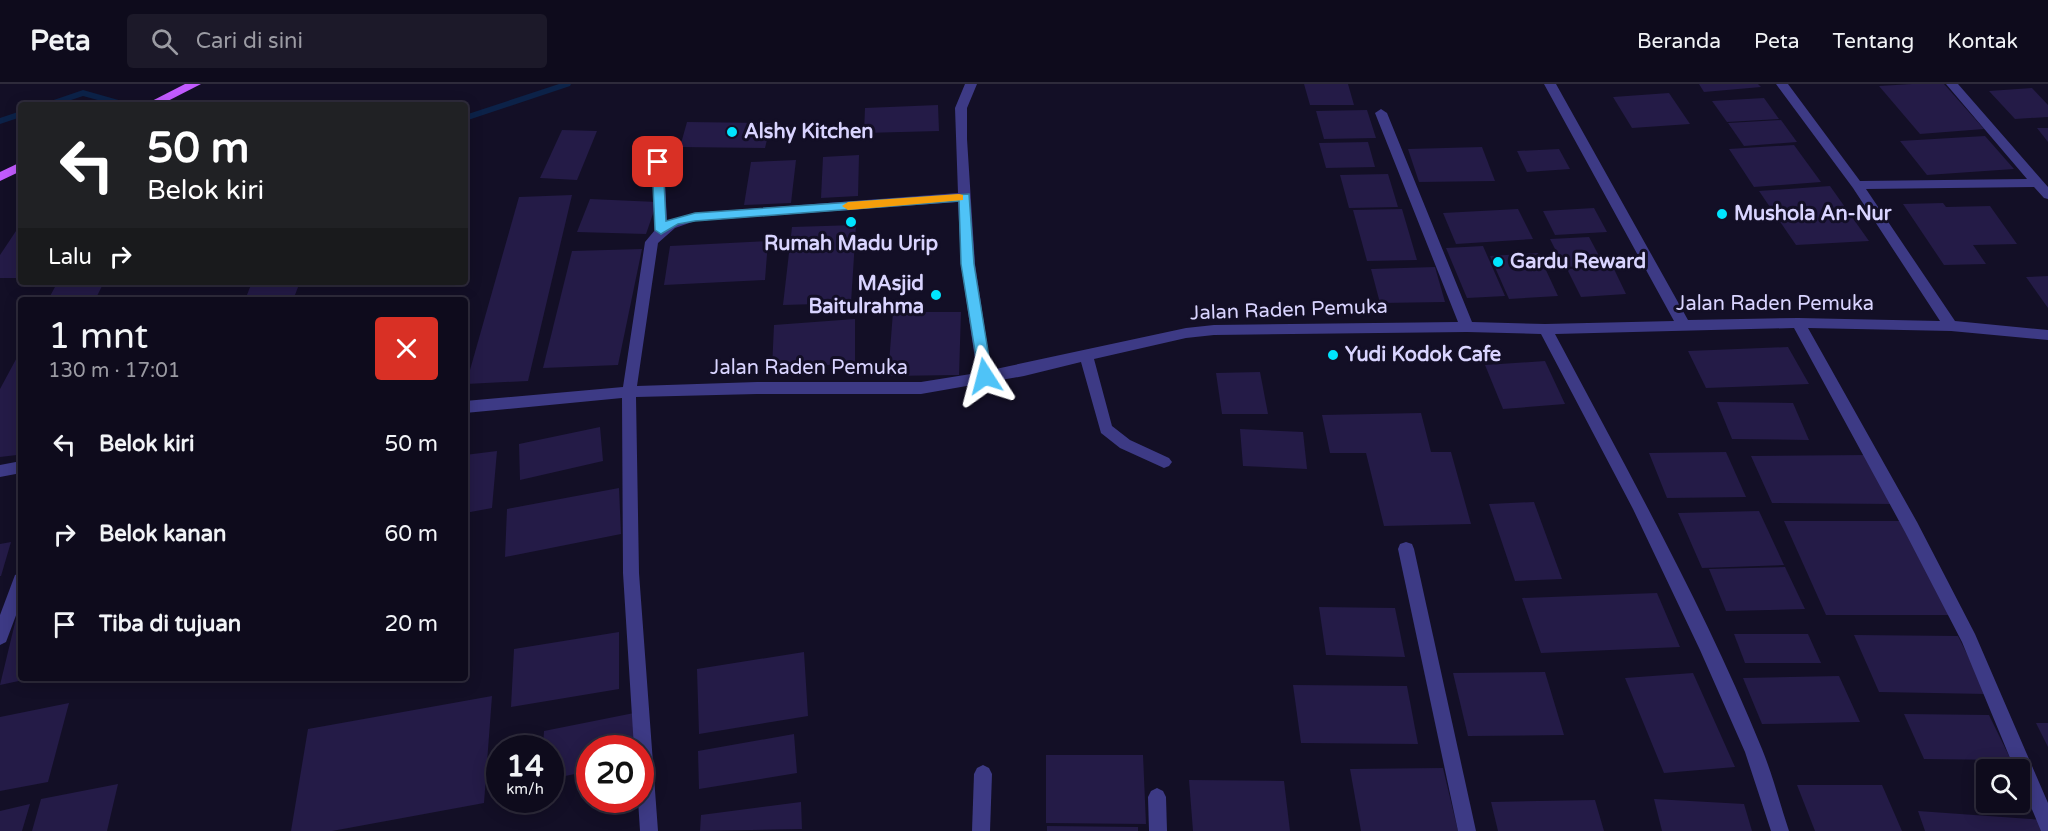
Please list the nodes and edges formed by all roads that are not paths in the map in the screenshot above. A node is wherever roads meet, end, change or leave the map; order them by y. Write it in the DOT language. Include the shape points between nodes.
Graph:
graph roads {
  1 [pos="195,84"];
  2 [pos="970,84"];
  3 [pos="1550,84"];
  4 [pos="1782,84"];
  5 [pos="1952,84"];
  6 [pos="156,102"];
  7 [pos="1381,113"];
  8 [pos="658,162"];
  9 [pos="18,168"];
  10 [pos="0,177"];
  11 [pos="2038,183"];
  12 [pos="1857,185"];
  13 [pos="2048,195"];
  14 [pos="964,197"];
  15 [pos="661,230"];
  16 [pos="1798,323"];
  17 [pos="1683,324"];
  18 [pos="1951,326"];
  19 [pos="1467,327"];
  20 [pos="1545,329"];
  21 [pos="2048,335"];
  22 [pos="1086,356"];
  23 [pos="985,376"];
  24 [pos="629,392"];
  25 [pos="468,407"];
  26 [pos="1164,462"];
  27 [pos="18,468"];
  28 [pos="0,471"];
  29 [pos="1406,549"];
  30 [pos="18,588"];
  31 [pos="0,637"];
  32 [pos="983,774"];
  33 [pos="1157,797"];
  34 [pos="2048,825"];
  35 [pos="649,831"];
  36 [pos="981,831"];
  37 [pos="1158,831"];
  38 [pos="1467,831"];
  39 [pos="1780,831"];
  1 -- 6 [label="main road"];
  2 -- 14 [label="street" via="961,108"];
  3 -- 17 [label="street"];
  4 -- 12 [label="street"];
  5 -- 11 [label="street"];
  7 -- 19 [label="street"];
  8 -- 15 [label="street"];
  9 -- 10 [label="main road"];
  11 -- 12 [label="street"];
  11 -- 13 [label="street"];
  12 -- 18 [label="street"];
  14 -- 15 [label="street" via="695,217 674,221"];
  14 -- 23 [label="street" via="968,264"];
  15 -- 24 [label="street" via="652,242"];
  16 -- 17 [label="street, Jalan Raden Pemuka"];
  16 -- 18 [label="street, Jalan Raden Pemuka"];
  16 -- 34 [label="street" via="1969,639"];
  17 -- 20 [label="street, Jalan Raden Pemuka"];
  18 -- 21 [label="street, Jalan Raden Pemuka"];
  19 -- 20 [label="street, Jalan Raden Pemuka"];
  19 -- 22 [label="street, Jalan Raden Pemuka" via="1214,330"];
  20 -- 39 [label="street" via="1639,506 1707,646 1754,751"];
  22 -- 23 [label="street, Jalan Raden Pemuka"];
  22 -- 26 [label="street" via="1106,429 1125,444"];
  23 -- 24 [label="street, Jalan Raden Pemuka" via="921,388"];
  24 -- 25 [label="street, Jalan Raden Pemuka"];
  24 -- 35 [label="street" via="631,573"];
  27 -- 28 [label="street"];
  29 -- 38 [label="street"];
  30 -- 31 [label="street"];
  32 -- 36 [label="street"];
  33 -- 37 [label="street"];
}
